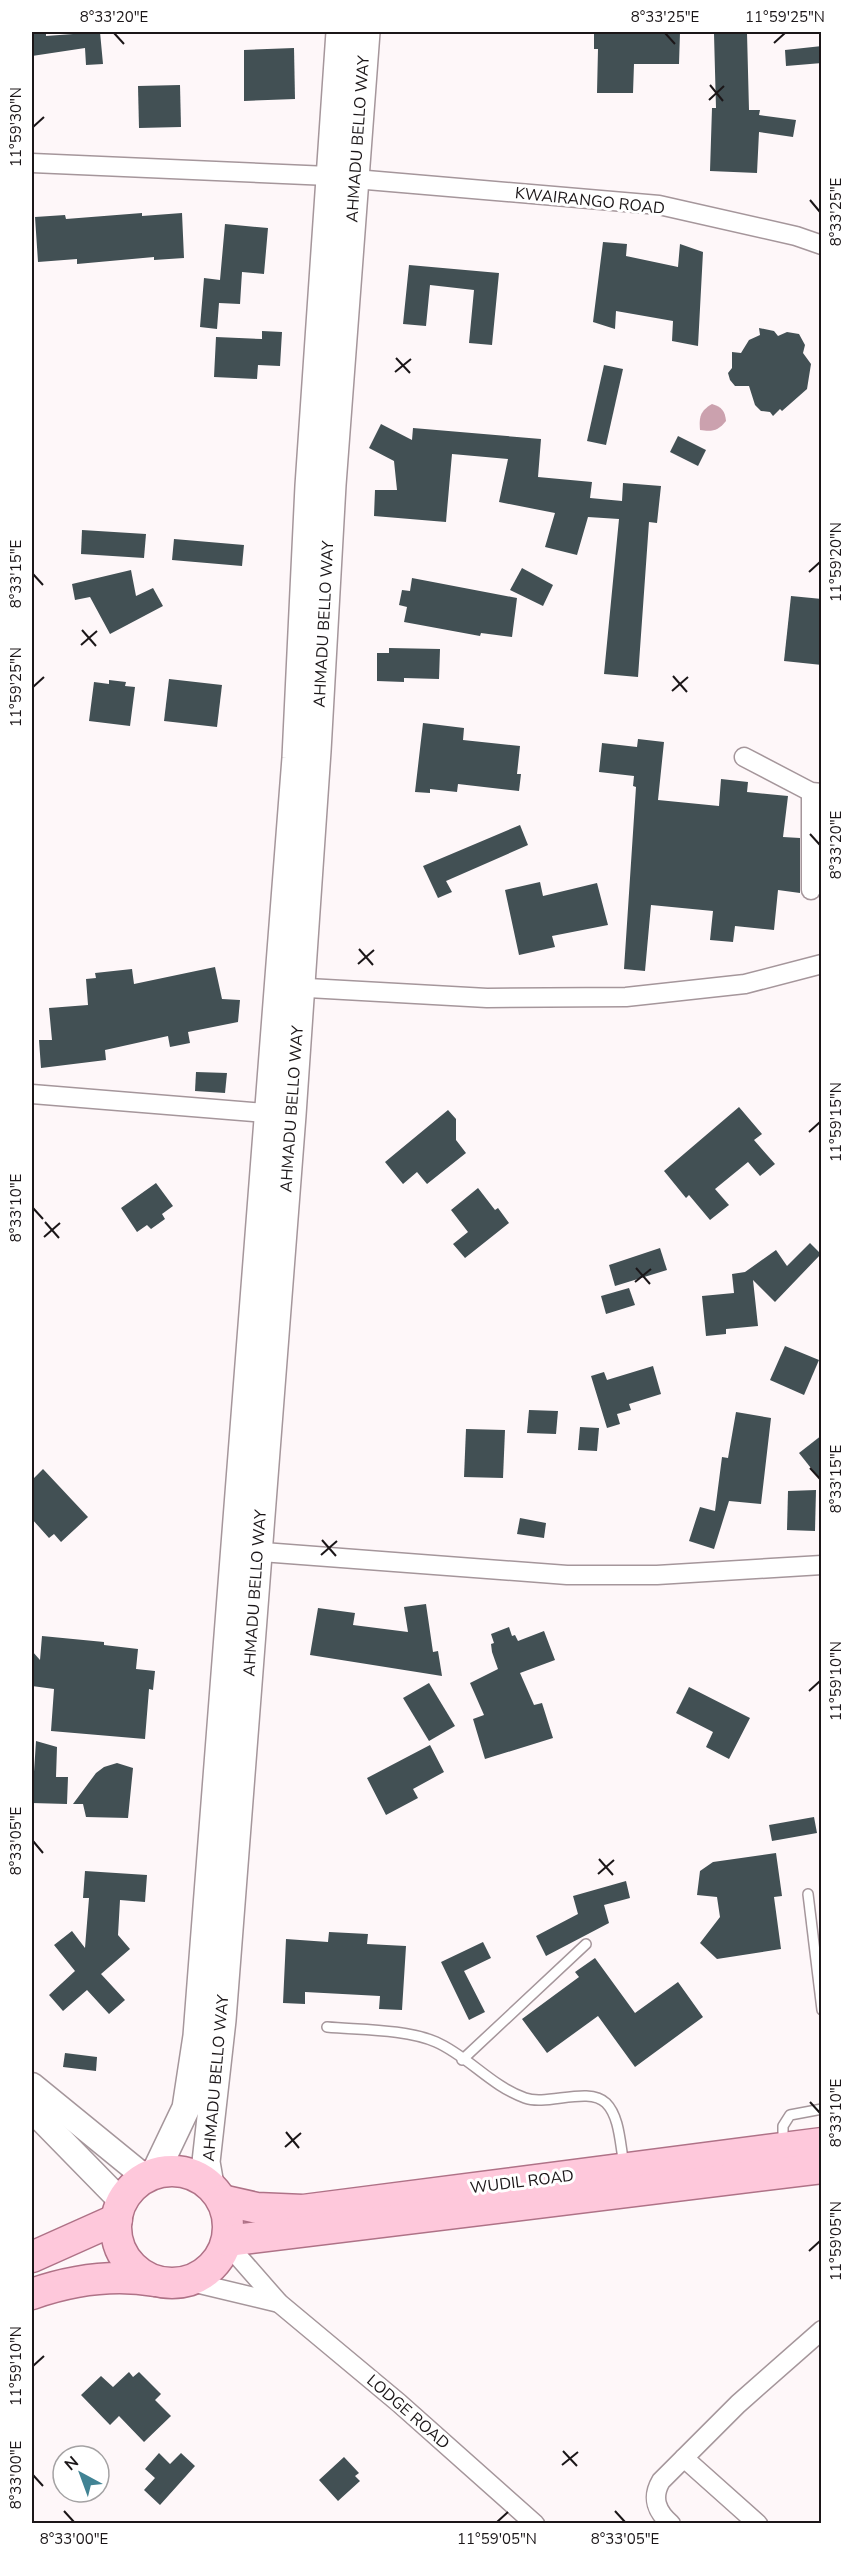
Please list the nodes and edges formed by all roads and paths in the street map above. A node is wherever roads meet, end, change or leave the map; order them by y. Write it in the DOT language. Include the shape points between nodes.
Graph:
graph roads {
  1 [pos="340,32"];
  2 [pos="366,32"];
  3 [pos="32,163"];
  4 [pos="342,178"];
  5 [pos="822,244"];
  6 [pos="744,757"];
  7 [pos="816,792"];
  8 [pos="811,890"];
  9 [pos="822,963"];
  10 [pos="290,987"];
  11 [pos="32,1094"];
  12 [pos="280,1114"];
  13 [pos="247,1551"];
  14 [pos="822,1565"];
  15 [pos="235,1703"];
  16 [pos="808,1894"];
  17 [pos="586,1944"];
  18 [pos="822,2010"];
  19 [pos="327,2026"];
  20 [pos="462,2060"];
  21 [pos="32,2085"];
  22 [pos="822,2109"];
  23 [pos="32,2110"];
  24 [pos="812,2159"];
  25 [pos="625,2169"];
  26 [pos="151,2176"];
  27 [pos="216,2192"];
  28 [pos="119,2211"];
  29 [pos="226,2244"];
  30 [pos="32,2257"];
  31 [pos="173,2281"];
  32 [pos="32,2294"];
  33 [pos="279,2303"];
  34 [pos="822,2330"];
  35 [pos="684,2458"];
  36 [pos="535,2523"];
  37 [pos="671,2523"];
  38 [pos="758,2523"];
  1 -- 4 [label="main road, AHMADU BELLO WAY"];
  2 -- 4 [label="main road, AHMADU BELLO WAY"];
  3 -- 4 [label="street, KWAIRANGO ROAD"];
  4 -- 5 [label="street, KWAIRANGO ROAD" via="658,206"];
  4 -- 10 [label="main road, AHMADU BELLO WAY" via="309,486"];
  6 -- 7 [label="street"];
  7 -- 8 [label="street"];
  9 -- 10 [label="street" via="746,984 626,996 487,998"];
  10 -- 12 [label="main road, AHMADU BELLO WAY"];
  11 -- 12 [label="street"];
  12 -- 13 [label="main road, AHMADU BELLO WAY"];
  13 -- 14 [label="street" via="567,1575 657,1575"];
  13 -- 15 [label="main road, AHMADU BELLO WAY"];
  15 -- 26 [label="main road, AHMADU BELLO WAY" via="192,2077 186,2108"];
  15 -- 27 [label="main road, AHMADU BELLO WAY" via="222,2020 206,2162"];
  16 -- 18 [label="lane"];
  17 -- 20 [label="lane"];
  19 -- 20 [label="lane" via="418,2036 438,2042"];
  20 -- 25 [label="lane" via="505,2090 528,2100 595,2096 605,2102 614,2115"];
  21 -- 26 [label="street"];
  22 -- 24 [label="lane" via="790,2115 785,2120"];
  23 -- 28 [label="street"];
  24 -- 25 [label="main road, WUDIL ROAD"];
  24 -- 29 [label="main road, WUDIL ROAD"];
  25 -- 27 [label="main road, WUDIL ROAD" via="303,2210 257,2208"];
  26 -- 27 [label="main road" via="174,2171 193,2174"];
  26 -- 28 [label="main road" via="132,2188"];
  27 -- 29 [label="main road" via="228,2220"];
  28 -- 30 [label="main road"];
  28 -- 31 [label="main road" via="117,2235 131,2265 143,2275"];
  29 -- 31 [label="main road" via="216,2262 203,2274"];
  29 -- 33 [label="street, LODGE ROAD"];
  31 -- 32 [label="main road" via="129,2276 93,2279"];
  31 -- 33 [label="street"];
  33 -- 36 [label="street, LODGE ROAD"];
  34 -- 35 [label="street"];
  35 -- 37 [label="street" via="656,2489 658,2510"];
  35 -- 38 [label="street"];
}
